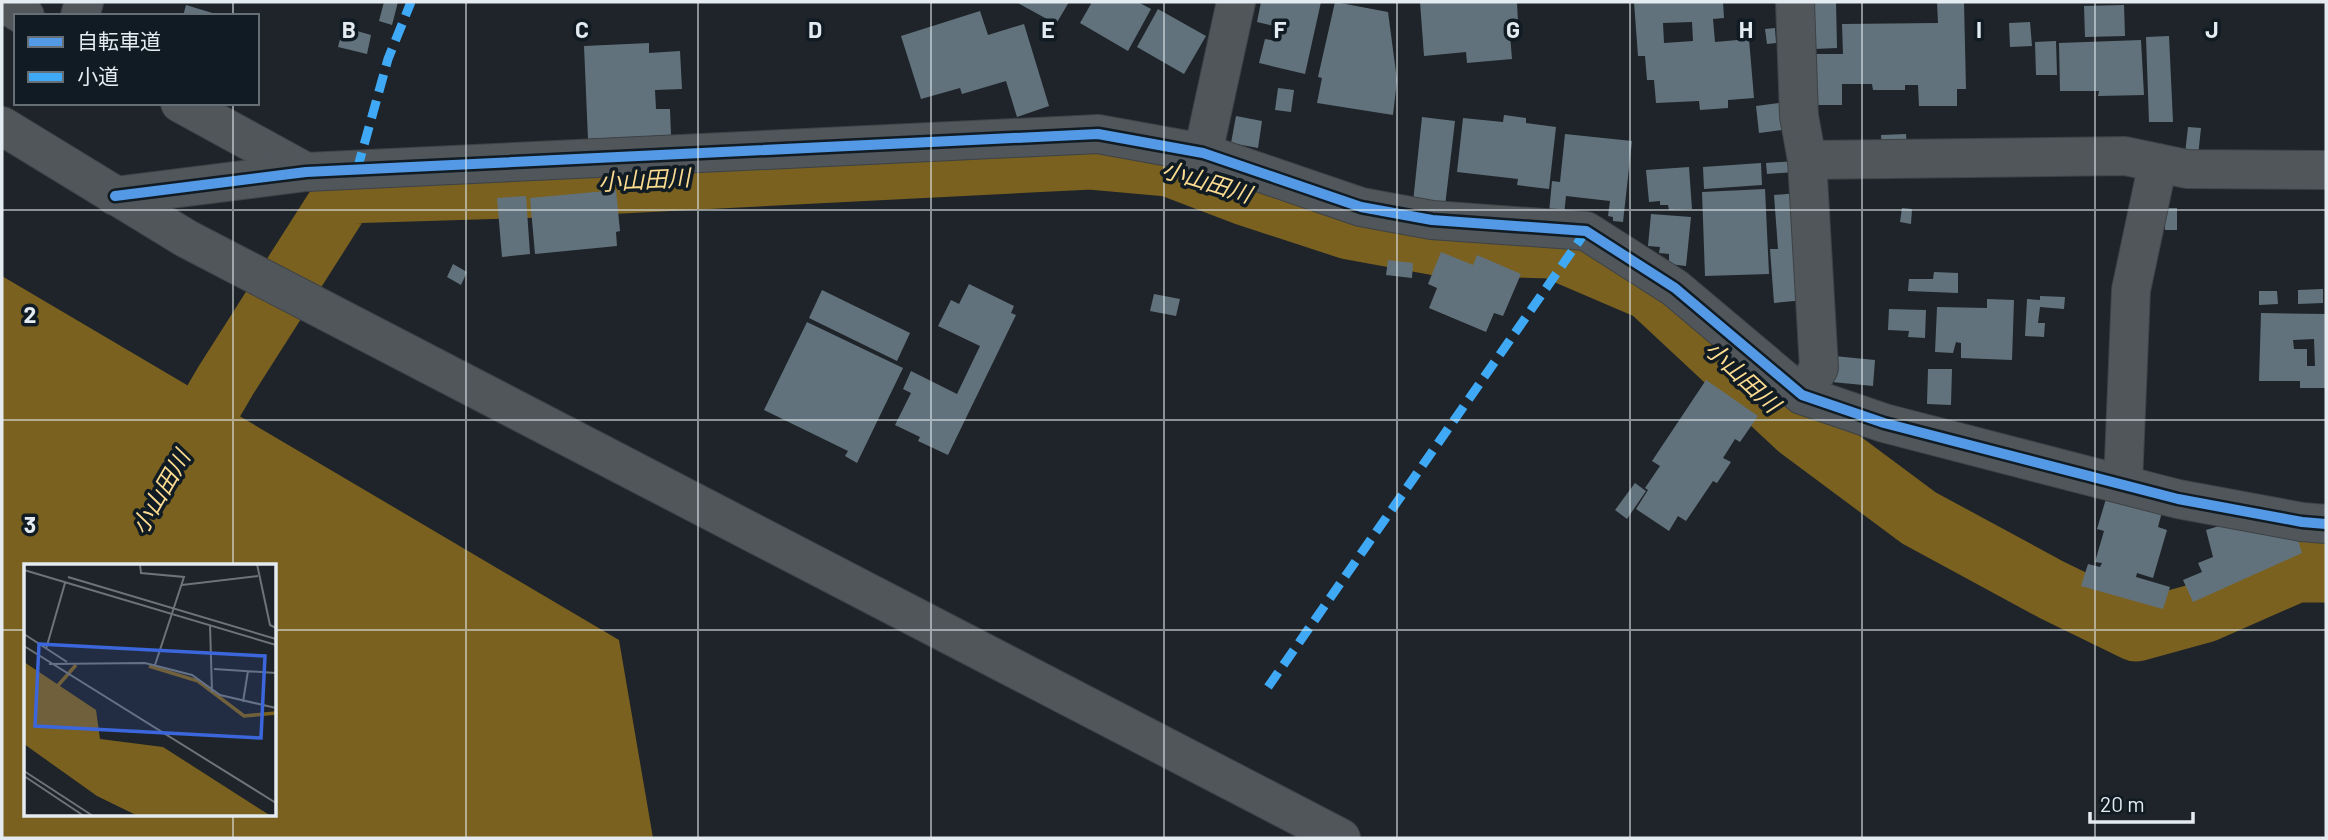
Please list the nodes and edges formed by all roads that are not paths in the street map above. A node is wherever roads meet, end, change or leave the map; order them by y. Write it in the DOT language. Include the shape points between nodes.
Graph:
graph roads {
  1 [pos="2,2"];
  2 [pos="1236,2"];
  3 [pos="1795,2"];
  4 [pos="22,14"];
  5 [pos="184,105"];
  6 [pos="2,125"];
  7 [pos="1203,153"];
  8 [pos="1807,160"];
  9 [pos="2158,163"];
  10 [pos="2326,170"];
  11 [pos="306,173"];
  12 [pos="115,196"];
  13 [pos="1801,395"];
  14 [pos="2123,484"];
  15 [pos="2326,524"];
  16 [pos="1341,838"];
  1 -- 4 [label="street"];
  2 -- 7 [label="street"];
  3 -- 8 [label="street" via="1799,116"];
  5 -- 11 [label="street"];
  6 -- 12 [label="street"];
  7 -- 11 [label="street" via="1098,134"];
  7 -- 13 [label="street" via="1361,208 1432,220 1586,231 1675,288"];
  8 -- 9 [label="street" via="2125,156"];
  8 -- 13 [label="street" via="1819,368"];
  9 -- 10 [label="street" via="2188,169"];
  9 -- 14 [label="street" via="2132,290"];
  11 -- 12 [label="street"];
  12 -- 16 [label="street" via="187,239"];
  13 -- 14 [label="street" via="1884,423"];
  14 -- 15 [label="street" via="2178,499"];
}
